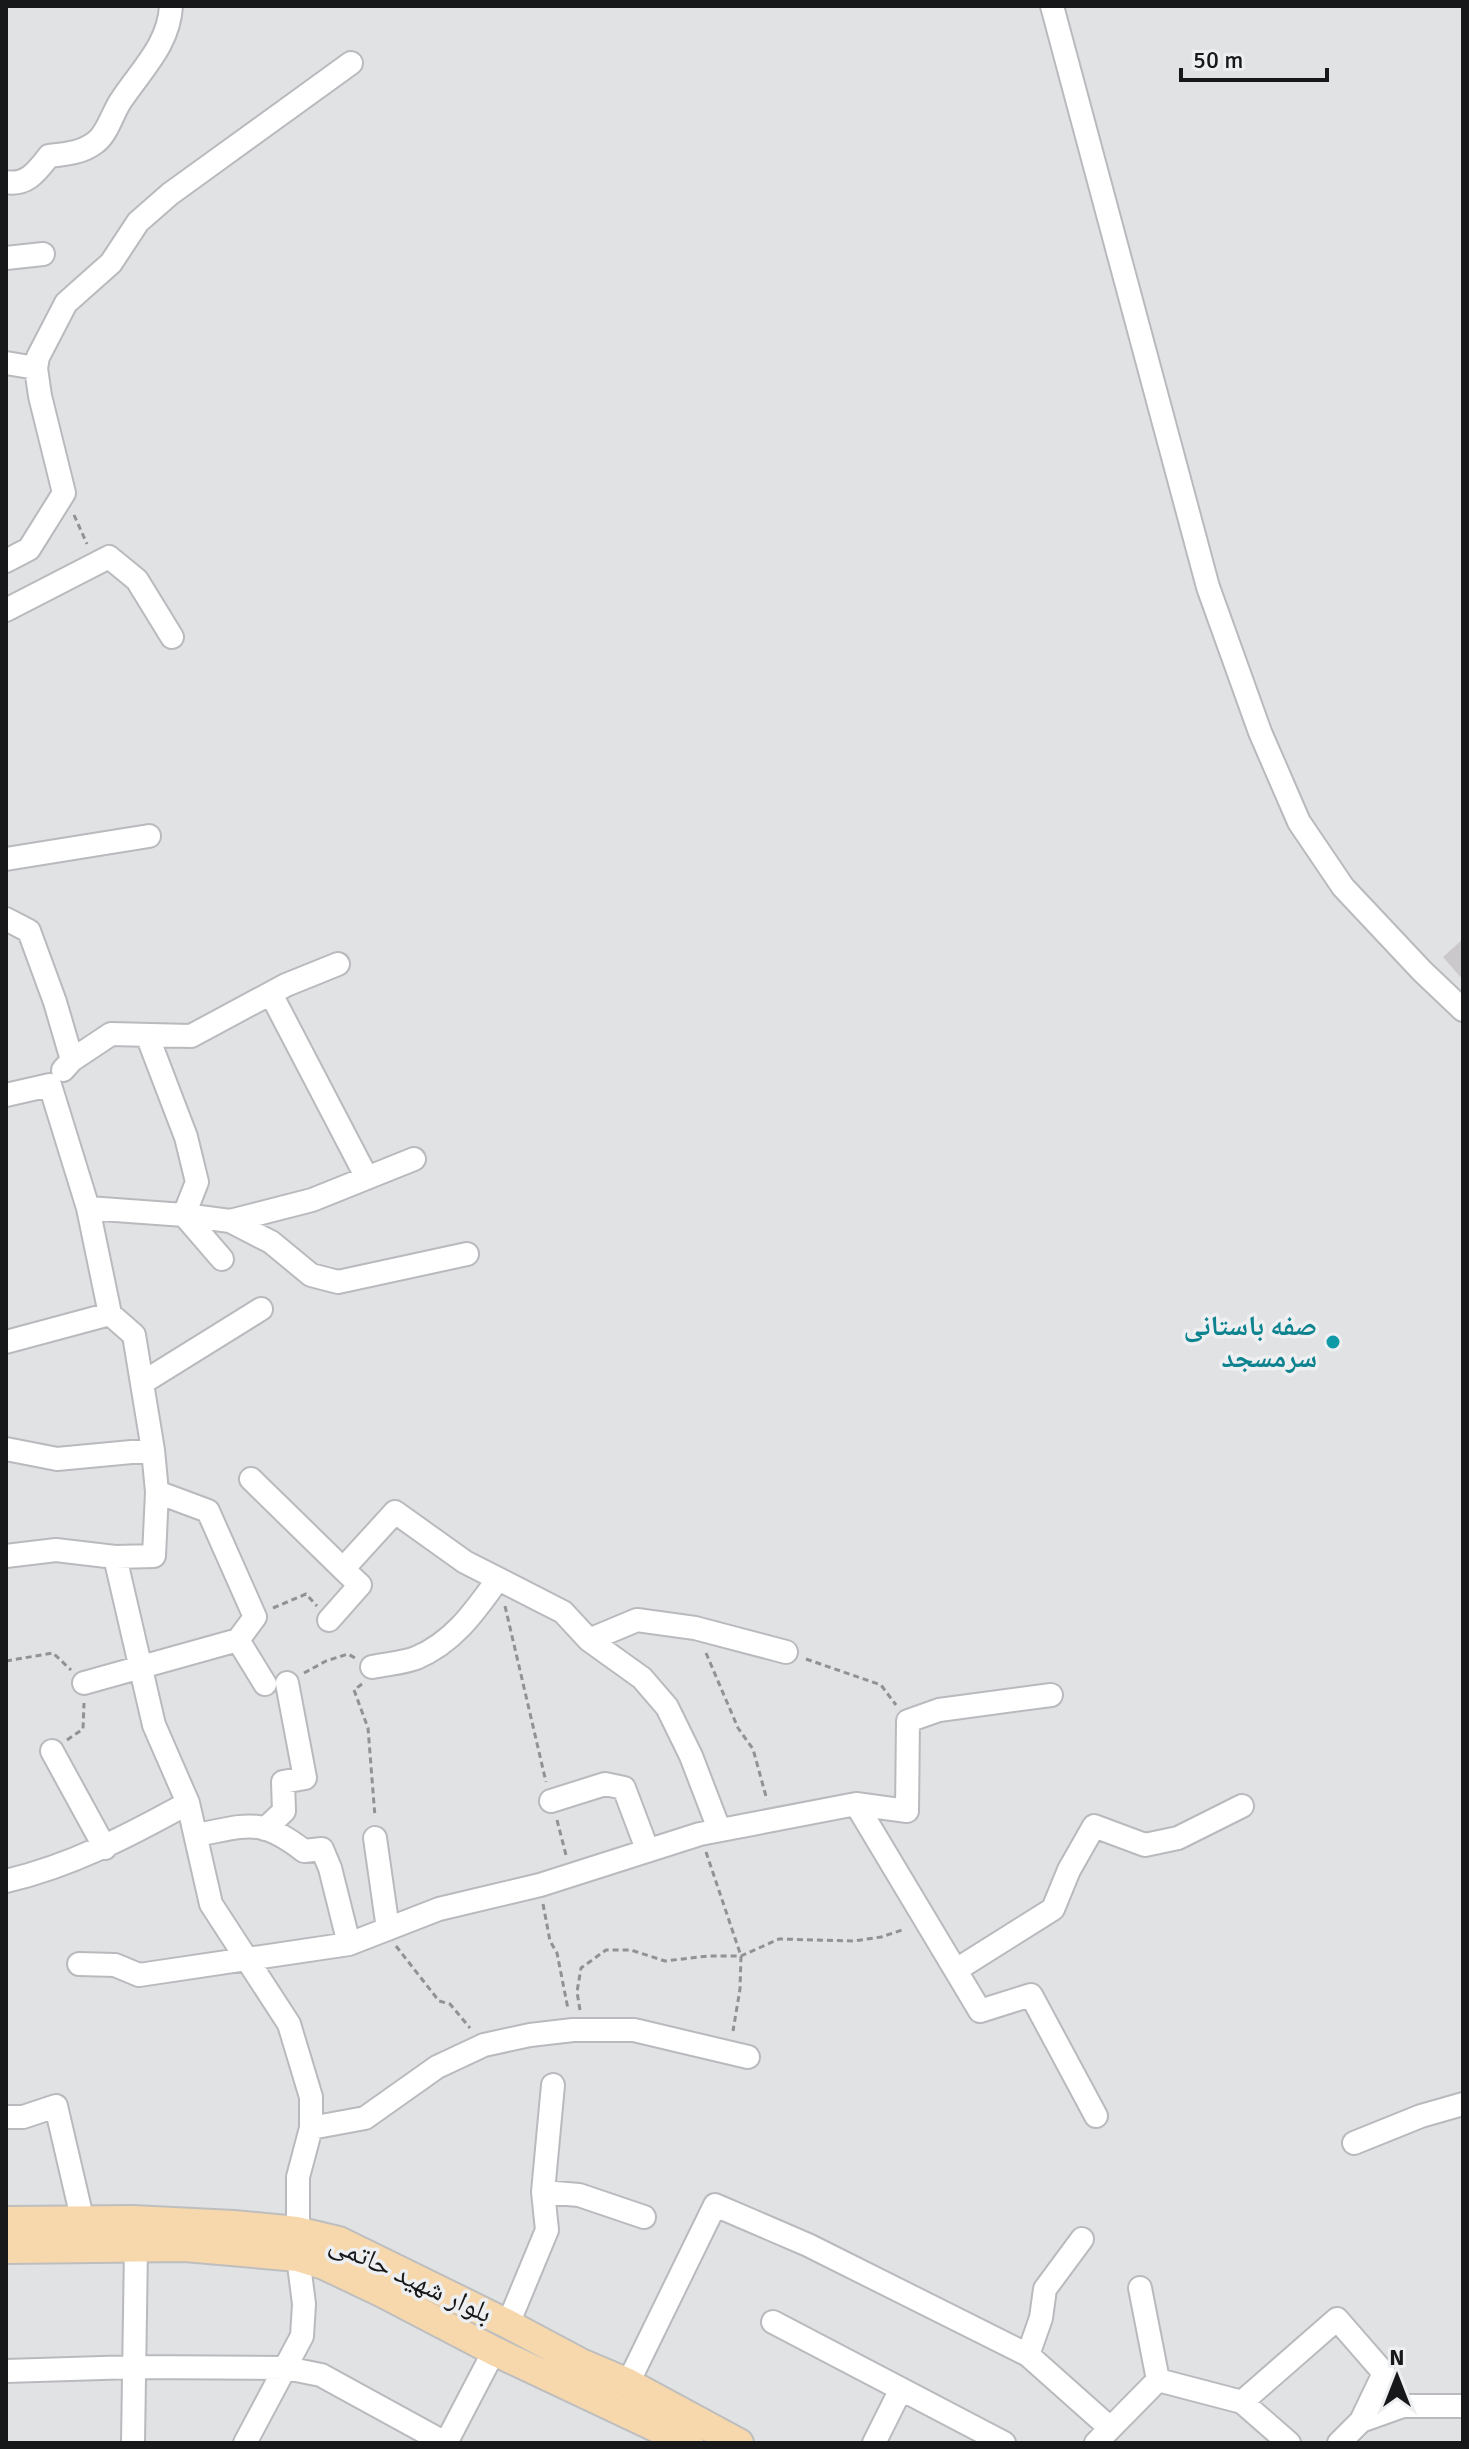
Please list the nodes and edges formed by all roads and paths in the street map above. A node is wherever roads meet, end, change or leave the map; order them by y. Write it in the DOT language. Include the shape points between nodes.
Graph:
graph roads {
  1 [pos="171,6"];
  2 [pos="1052,6"];
  3 [pos="351,63"];
  4 [pos="6,182"];
  5 [pos="43,254"];
  6 [pos="6,258"];
  7 [pos="6,363"];
  8 [pos="36,368"];
  9 [pos="64,493"];
  10 [pos="6,561"];
  11 [pos="96,564"];
  12 [pos="6,610"];
  13 [pos="172,637"];
  14 [pos="149,836"];
  15 [pos="6,859"];
  16 [pos="6,919"];
  17 [pos="338,964"];
  18 [pos="271,994"];
  19 [pos="1463,1010"];
  20 [pos="147,1035"];
  21 [pos="72,1060"];
  22 [pos="50,1085"];
  23 [pos="6,1095"];
  24 [pos="414,1159"];
  25 [pos="367,1178"];
  26 [pos="88,1208"];
  27 [pos="184,1215"];
  28 [pos="230,1221"];
  29 [pos="467,1254"];
  30 [pos="222,1259"];
  31 [pos="261,1309"];
  32 [pos="110,1314"];
  33 [pos="6,1342"];
  34 [pos="142,1383"];
  35 [pos="6,1449"];
  36 [pos="153,1450"];
  37 [pos="251,1479"];
  38 [pos="157,1492"];
  39 [pos="6,1556"];
  40 [pos="115,1557"];
  41 [pos="343,1569"];
  42 [pos="498,1579"];
  43 [pos="255,1617"];
  44 [pos="329,1620"];
  45 [pos="695,1628"];
  46 [pos="238,1640"];
  47 [pos="589,1640"];
  48 [pos="786,1652"];
  49 [pos="6,1661"];
  50 [pos="372,1667"];
  51 [pos="141,1668"];
  52 [pos="84,1683"];
  53 [pos="276,1684"];
  54 [pos="1051,1695"];
  55 [pos="908,1721"];
  56 [pos="52,1751"];
  57 [pos="551,1801"];
  58 [pos="188,1803"];
  59 [pos="856,1804"];
  60 [pos="1242,1806"];
  61 [pos="772,1819"];
  62 [pos="265,1829"];
  63 [pos="709,1831"];
  64 [pos="196,1835"];
  65 [pos="375,1838"];
  66 [pos="105,1848"];
  67 [pos="647,1849"];
  68 [pos="571,1874"];
  69 [pos="6,1881"];
  70 [pos="540,1885"];
  71 [pos="926,1921"];
  72 [pos="388,1929"];
  73 [pos="349,1944"];
  74 [pos="741,1956"];
  75 [pos="248,1958"];
  76 [pos="79,1964"];
  77 [pos="956,1970"];
  78 [pos="578,2030"];
  79 [pos="484,2045"];
  80 [pos="738,2055"];
  81 [pos="553,2085"];
  82 [pos="1463,2104"];
  83 [pos="1096,2116"];
  84 [pos="6,2117"];
  85 [pos="311,2128"];
  86 [pos="1354,2143"];
  87 [pos="543,2192"];
  88 [pos="644,2217"];
  89 [pos="6,2221"];
  90 [pos="83,2222"];
  91 [pos="1082,2239"];
  92 [pos="297,2244"];
  93 [pos="136,2248"];
  94 [pos="6,2249"];
  95 [pos="1140,2288"];
  96 [pos="773,2322"];
  97 [pos="508,2324"];
  98 [pos="494,2351"];
  99 [pos="1028,2355"];
  100 [pos="134,2367"];
  101 [pos="286,2368"];
  102 [pos="6,2371"];
  103 [pos="1158,2380"];
  104 [pos="628,2383"];
  105 [pos="901,2389"];
  106 [pos="1242,2402"];
  107 [pos="1463,2406"];
  108 [pos="1361,2421"];
  109 [pos="1103,2435"];
  110 [pos="726,2440"];
  111 [pos="133,2443"];
  112 [pos="245,2443"];
  113 [pos="445,2443"];
  114 [pos="689,2443"];
  115 [pos="874,2443"];
  116 [pos="1004,2443"];
  117 [pos="1289,2443"];
  118 [pos="1339,2443"];
  1 -- 4 [label="street" via="155,56 121,99 99,141 74,154 49,156 31,179"];
  2 -- 19 [label="street" via="1208,587 1260,732 1299,822 1343,887"];
  3 -- 8 [label="street" via="138,222 111,263 66,303"];
  5 -- 6 [label="street"];
  7 -- 8 [label="street"];
  8 -- 9 [label="street"];
  9 -- 10 [label="street" via="29,549"];
  9 -- 11 [label="path"];
  11 -- 12 [label="street"];
  11 -- 13 [label="street" via="109,557 137,580"];
  14 -- 15 [label="street"];
  16 -- 21 [label="street" via="29,931"];
  17 -- 18 [label="street"];
  18 -- 20 [label="street" via="191,1036"];
  18 -- 25 [label="street"];
  20 -- 21 [label="street" via="111,1034"];
  20 -- 27 [label="street" via="186,1137 197,1182"];
  21 -- 22 [label="street"];
  22 -- 23 [label="street"];
  22 -- 26 [label="street"];
  24 -- 25 [label="street"];
  25 -- 28 [label="street" via="312,1200"];
  26 -- 27 [label="street"];
  26 -- 32 [label="street"];
  27 -- 28 [label="street"];
  27 -- 30 [label="street"];
  28 -- 29 [label="street" via="271,1242 311,1275 338,1282"];
  31 -- 34 [label="street"];
  32 -- 33 [label="street"];
  32 -- 34 [label="street" via="134,1335"];
  34 -- 36 [label="street"];
  35 -- 36 [label="street" via="57,1459"];
  36 -- 38 [label="street"];
  37 -- 41 [label="street"];
  38 -- 40 [label="street" via="154,1556"];
  38 -- 43 [label="street" via="208,1511"];
  39 -- 40 [label="street" via="56,1550"];
  40 -- 51 [label="street"];
  41 -- 42 [label="street" via="395,1512"];
  41 -- 44 [label="street" via="360,1585"];
  42 -- 47 [label="street" via="563,1612"];
  42 -- 50 [label="street" via="445,1642 414,1659"];
  42 -- 57 [label="path"];
  43 -- 44 [label="path" via="306,1594"];
  43 -- 46 [label="street"];
  45 -- 47 [label="street" via="637,1620"];
  45 -- 48 [label="street"];
  45 -- 61 [label="path" via="738,1728 753,1749"];
  46 -- 51 [label="street"];
  46 -- 53 [label="street"];
  47 -- 63 [label="street" via="642,1678 667,1707 691,1756"];
  48 -- 55 [label="path" via="881,1685"];
  49 -- 52 [label="path" via="53,1653"];
  50 -- 53 [label="path" via="348,1654"];
  50 -- 65 [label="path" via="369,1679 354,1690 368,1728"];
  51 -- 52 [label="street"];
  51 -- 58 [label="street" via="154,1725"];
  52 -- 56 [label="path" via="83,1729"];
  53 -- 62 [label="street" via="305,1778 283,1782 284,1811"];
  54 -- 55 [label="street" via="939,1710"];
  55 -- 59 [label="street" via="907,1811"];
  56 -- 66 [label="street"];
  57 -- 67 [label="street" via="605,1784 624,1788"];
  57 -- 68 [label="path"];
  58 -- 64 [label="street"];
  58 -- 66 [label="street"];
  59 -- 61 [label="street"];
  59 -- 71 [label="street"];
  60 -- 77 [label="street" via="1178,1838 1145,1845 1094,1826 1053,1909"];
  61 -- 63 [label="street"];
  62 -- 64 [label="street" via="256,1824"];
  62 -- 73 [label="street" via="304,1851 322,1849"];
  63 -- 67 [label="street"];
  63 -- 74 [label="path"];
  64 -- 75 [label="street" via="211,1904"];
  65 -- 72 [label="street"];
  66 -- 69 [label="street"];
  67 -- 68 [label="street"];
  68 -- 70 [label="street"];
  70 -- 72 [label="street" via="439,1909"];
  70 -- 78 [label="path" via="550,1941"];
  71 -- 74 [label="path" via="854,1941 779,1939"];
  71 -- 77 [label="street"];
  72 -- 73 [label="street"];
  72 -- 79 [label="path" via="390,1940 439,2001 450,2004"];
  73 -- 75 [label="street"];
  74 -- 78 [label="path" via="665,1961 631,1950 606,1950 581,1968"];
  74 -- 80 [label="path"];
  75 -- 76 [label="street" via="139,1975 115,1965"];
  75 -- 85 [label="street" via="289,2024 311,2097"];
  77 -- 83 [label="street" via="980,2011 1031,1995"];
  78 -- 79 [label="street"];
  78 -- 80 [label="street" via="634,2030"];
  79 -- 85 [label="street" via="437,2067 365,2118"];
  81 -- 87 [label="street"];
  82 -- 86 [label="street"];
  84 -- 90 [label="street" via="56,2106"];
  85 -- 92 [label="street" via="298,2177"];
  87 -- 88 [label="street" via="579,2195"];
  87 -- 97 [label="street" via="547,2230"];
  89 -- 90 [label="main road, بلوار شهید حاتمی"];
  90 -- 92 [label="main road, بلوار شهید حاتمی" via="133,2220"];
  91 -- 99 [label="street" via="1045,2289"];
  92 -- 93 [label="main road, بلوار شهید حاتمی"];
  92 -- 97 [label="main road, بلوار شهید حاتمی" via="339,2241"];
  92 -- 98 [label="main road, بلوار شهید حاتمی" via="324,2265"];
  92 -- 101 [label="street" via="302,2336"];
  93 -- 94 [label="main road, بلوار شهید حاتمی"];
  93 -- 100 [label="street"];
  95 -- 103 [label="street"];
  96 -- 105 [label="street"];
  97 -- 104 [label="main road, بلوار شهید حاتمی"];
  98 -- 113 [label="street"];
  98 -- 114 [label="main road, بلوار شهید حاتمی"];
  99 -- 104 [label="street" via="808,2245 715,2205"];
  99 -- 109 [label="street"];
  100 -- 101 [label="street"];
  100 -- 102 [label="street"];
  100 -- 111 [label="street"];
  101 -- 112 [label="street"];
  101 -- 113 [label="street" via="321,2375"];
  103 -- 106 [label="street"];
  103 -- 109 [label="street"];
  104 -- 110 [label="main road, بلوار شهید حاتمی"];
  105 -- 115 [label="street"];
  105 -- 116 [label="street"];
  106 -- 108 [label="street" via="1337,2319 1384,2373"];
  106 -- 117 [label="street"];
  107 -- 108 [label="street" via="1403,2406"];
  108 -- 118 [label="street"];
}
